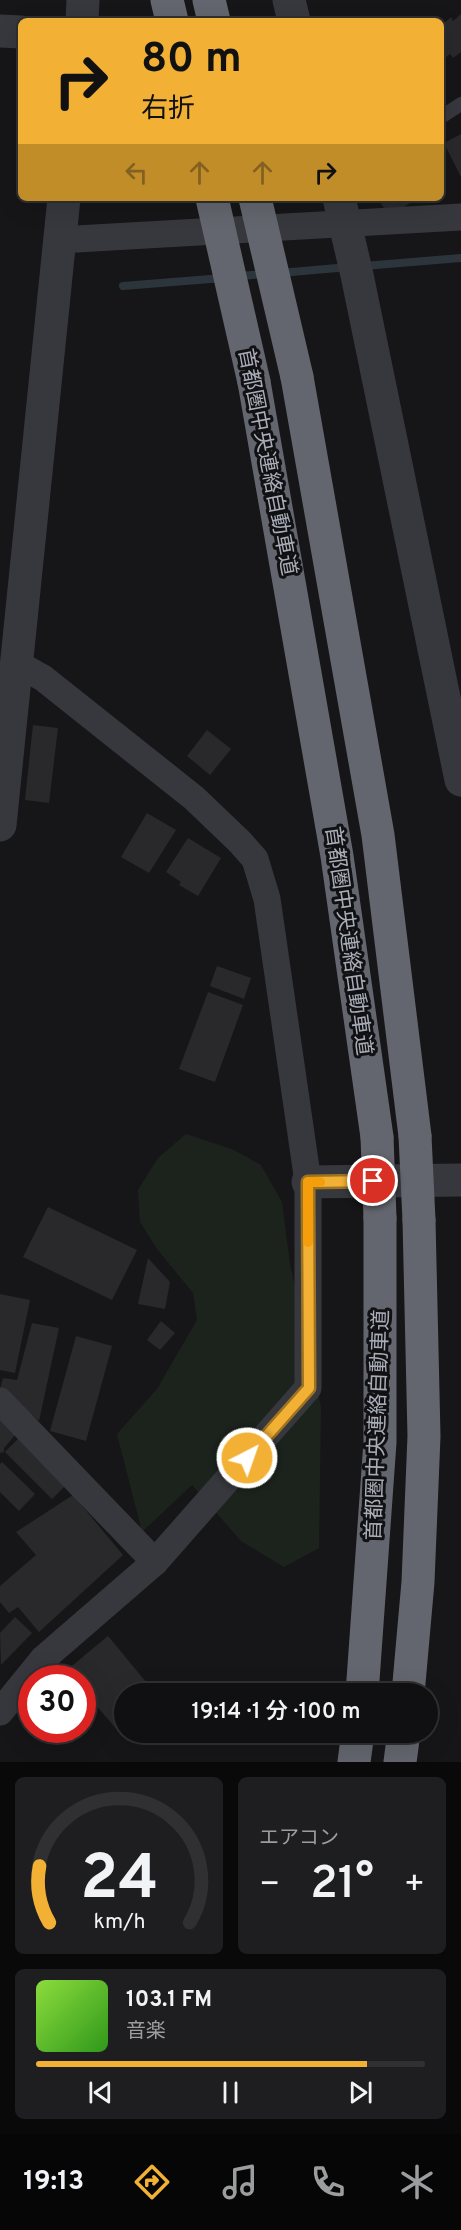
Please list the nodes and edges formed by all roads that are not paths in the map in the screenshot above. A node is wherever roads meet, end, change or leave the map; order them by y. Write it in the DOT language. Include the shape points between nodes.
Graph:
graph roads {
  1 [pos="83,0"];
  2 [pos="167,0"];
  3 [pos="209,0"];
  4 [pos="289,0"];
  5 [pos="82,18"];
  6 [pos="171,18"];
  7 [pos="213,18"];
  8 [pos="293,18"];
  9 [pos="0,31"];
  10 [pos="18,32"];
  11 [pos="461,104"];
  12 [pos="444,115"];
  13 [pos="64,201"];
  14 [pos="213,201"];
  15 [pos="256,201"];
  16 [pos="343,211"];
  17 [pos="461,217"];
  18 [pos="59,240"];
  19 [pos="16,663"];
  20 [pos="461,780"];
  21 [pos="0,825"];
  22 [pos="461,1180"];
  23 [pos="308,1182"];
  24 [pos="0,1401"];
  25 [pos="155,1562"];
  26 [pos="363,1683"];
  27 [pos="409,1683"];
  28 [pos="0,1712"];
  29 [pos="357,1743"];
  30 [pos="403,1743"];
  31 [pos="354,1762"];
  32 [pos="400,1762"];
  1 -- 5 [label="street"];
  2 -- 6 [label="highway"];
  3 -- 7 [label="highway"];
  4 -- 8 [label="street"];
  9 -- 10 [label="street"];
  11 -- 12 [label="lane"];
  13 -- 18 [label="street"];
  14 -- 26 [label="highway, 首都圏中央連絡自動車道, bridge" via="255,382 337,856 377,1137 380,1442"];
  15 -- 27 [label="highway, 首都圏中央連絡自動車道, bridge" via="297,377 378,835 415,1136 424,1436"];
  16 -- 17 [label="street"];
  16 -- 18 [label="street"];
  16 -- 20 [label="street"];
  18 -- 19 [label="street"];
  19 -- 21 [label="street"];
  19 -- 23 [label="street" via="43,678 194,798 255,859 267,899"];
  22 -- 23 [label="street"];
  23 -- 25 [label="street" via="309,1388"];
  24 -- 25 [label="street"];
  25 -- 28 [label="street" via="44,1659"];
  29 -- 31 [label="highway"];
  30 -- 32 [label="highway"];
}
